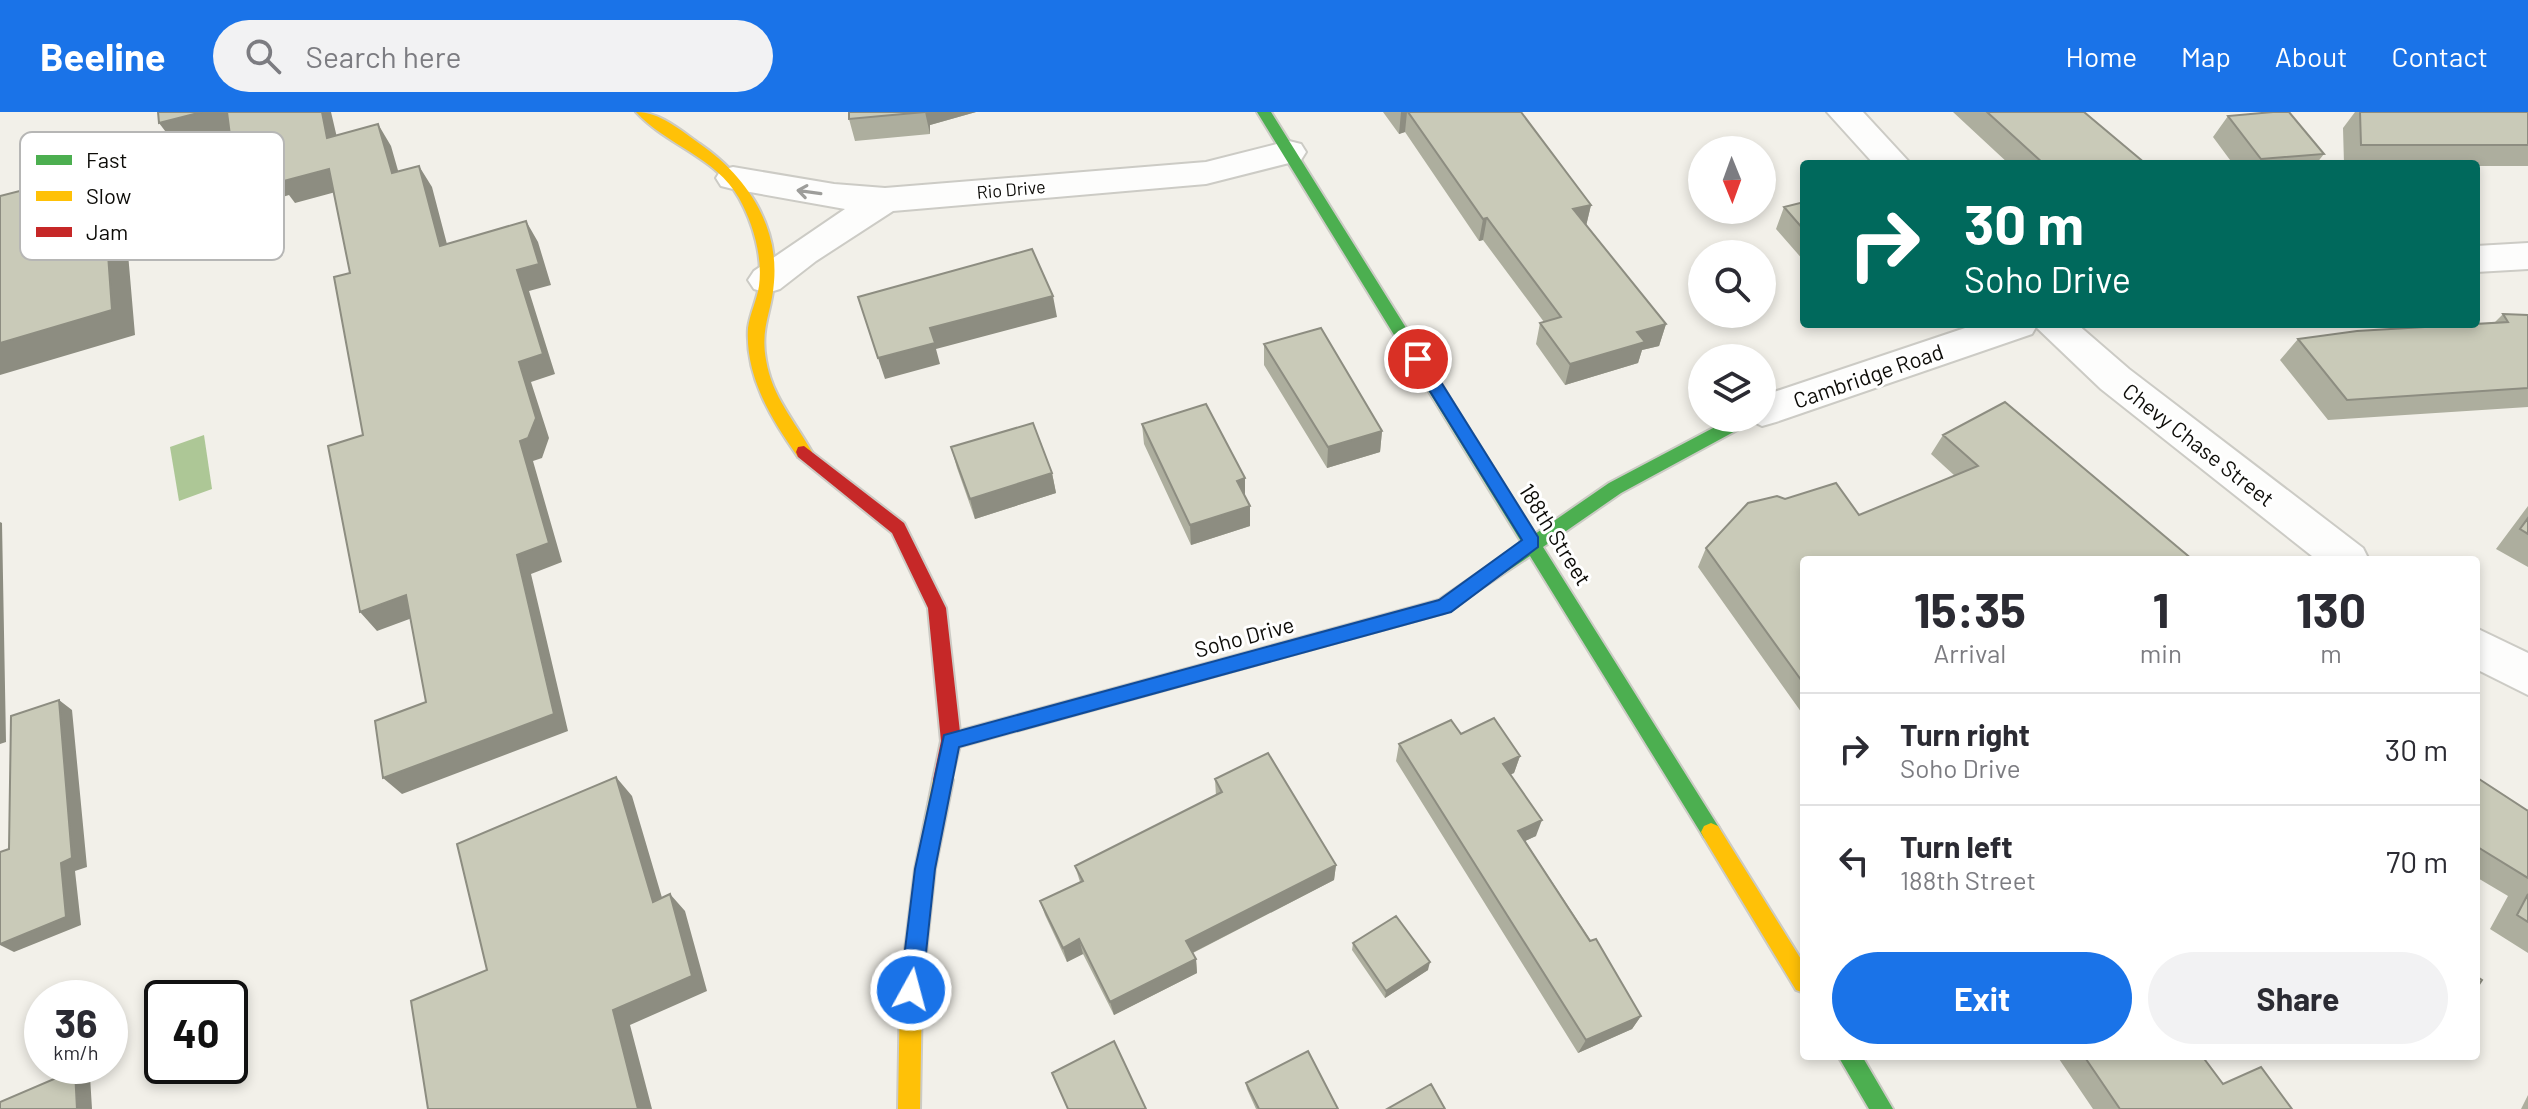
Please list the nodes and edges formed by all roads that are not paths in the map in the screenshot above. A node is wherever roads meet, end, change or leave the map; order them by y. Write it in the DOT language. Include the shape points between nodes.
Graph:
graph roads {
  1 [pos="643,112"];
  2 [pos="1264,112"];
  3 [pos="1844,112"];
  4 [pos="1289,152"];
  5 [pos="1890,160"];
  6 [pos="733,178"];
  7 [pos="885,200"];
  8 [pos="2528,256"];
  9 [pos="2480,259"];
  10 [pos="767,280"];
  11 [pos="2007,328"];
  12 [pos="2058,328"];
  13 [pos="1776,406"];
  14 [pos="1720,432"];
  15 [pos="1532,542"];
  16 [pos="2343,556"];
  17 [pos="2480,649"];
  18 [pos="2528,676"];
  19 [pos="951,741"];
  20 [pos="1800,977"];
  21 [pos="1851,1060"];
  22 [pos="909,1109"];
  23 [pos="1882,1109"];
  1 -- 6 [label="street"];
  2 -- 4 [label="street, 188th Street"];
  3 -- 5 [label="street"];
  4 -- 7 [label="street, Rio Drive" via="1206,173"];
  4 -- 15 [label="street, 188th Street"];
  7 -- 6 [label="street, Rio Drive, one-way"];
  6 -- 10 [label="street" via="753,211"];
  7 -- 10 [label="street"];
  8 -- 9 [label="street"];
  10 -- 19 [label="street" via="756,329 762,379 777,418 808,457 898,528 937,608"];
  11 -- 13 [label="street, Cambridge Road"];
  12 -- 16 [label="street, Chevy Chase Street"];
  14 -- 15 [label="street" via="1615,488"];
  15 -- 19 [label="street, Soho Drive" via="1444,606"];
  15 -- 20 [label="street, 188th Street"];
  17 -- 18 [label="street"];
  19 -- 22 [label="street" via="925,869 911,990"];
  21 -- 23 [label="street"];
}
